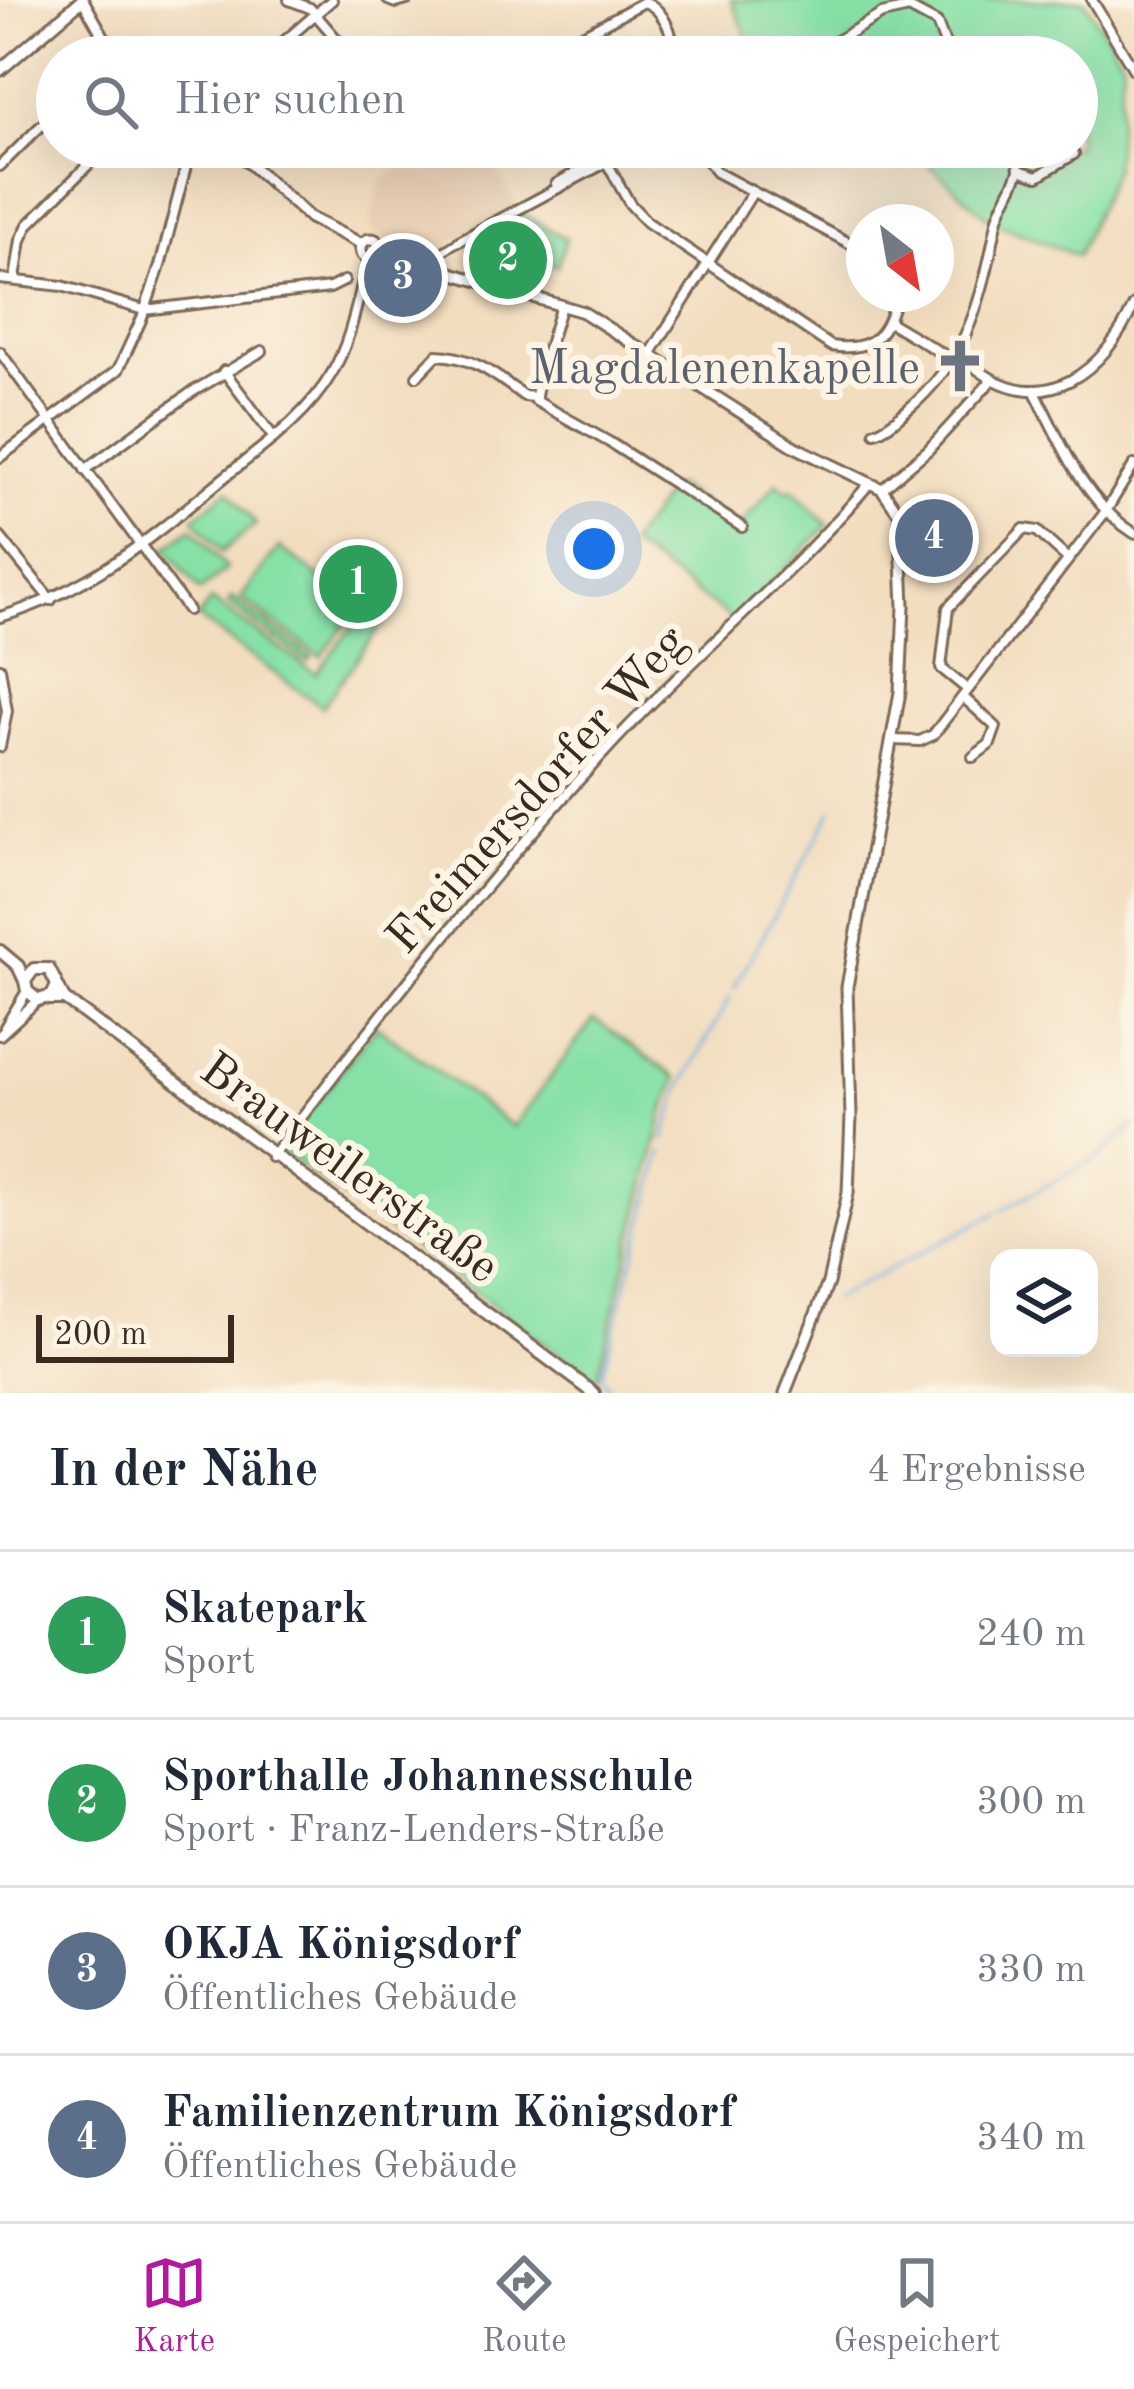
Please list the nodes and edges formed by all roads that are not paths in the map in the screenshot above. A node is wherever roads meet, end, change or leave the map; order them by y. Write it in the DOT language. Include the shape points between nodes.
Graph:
graph roads {
  1 [pos="82,0"];
  2 [pos="289,0"];
  3 [pos="332,0"];
  4 [pos="388,0"];
  5 [pos="406,0"];
  6 [pos="1092,0"];
  7 [pos="317,16"];
  8 [pos="40,36"];
  9 [pos="101,36"];
  10 [pos="292,36"];
  11 [pos="334,36"];
  12 [pos="582,36"];
  13 [pos="672,36"];
  14 [pos="845,36"];
  15 [pos="942,36"];
  16 [pos="36,39"];
  17 [pos="0,70"];
  18 [pos="1134,70"];
  19 [pos="36,131"];
  20 [pos="0,166"];
  21 [pos="85,168"];
  22 [pos="186,168"];
  23 [pos="254,168"];
  24 [pos="583,168"];
  25 [pos="609,168"];
  26 [pos="713,168"];
  27 [pos="1051,168"];
  28 [pos="1019,170"];
  29 [pos="753,192"];
  30 [pos="459,241"];
  31 [pos="846,241"];
  32 [pos="362,244"];
  33 [pos="380,252"];
  34 [pos="369,258"];
  35 [pos="423,264"];
  36 [pos="709,265"];
  37 [pos="0,279"];
  38 [pos="15,280"];
  39 [pos="344,281"];
  40 [pos="561,303"];
  41 [pos="1134,304"];
  42 [pos="144,310"];
  43 [pos="893,312"];
  44 [pos="891,323"];
  45 [pos="262,351"];
  46 [pos="0,352"];
  47 [pos="651,353"];
  48 [pos="959,358"];
  49 [pos="977,369"];
  50 [pos="224,371"];
  51 [pos="417,376"];
  52 [pos="992,380"];
  53 [pos="1034,390"];
  54 [pos="534,398"];
  55 [pos="49,421"];
  56 [pos="875,432"];
  57 [pos="274,438"];
  58 [pos="0,457"];
  59 [pos="1134,465"];
  60 [pos="85,470"];
  61 [pos="871,482"];
  62 [pos="882,489"];
  63 [pos="1106,512"];
  64 [pos="742,526"];
  65 [pos="1134,533"];
  66 [pos="0,537"];
  67 [pos="141,548"];
  68 [pos="1068,559"];
  69 [pos="51,600"];
  70 [pos="188,610"];
  71 [pos="0,617"];
  72 [pos="0,668"];
  73 [pos="965,693"];
  74 [pos="893,740"];
  75 [pos="0,747"];
  76 [pos="973,757"];
  77 [pos="0,951"];
  78 [pos="18,966"];
  79 [pos="34,970"];
  80 [pos="26,986"];
  81 [pos="57,986"];
  82 [pos="43,999"];
  83 [pos="64,999"];
  84 [pos="2,1029"];
  85 [pos="272,1156"];
  86 [pos="594,1393"];
  87 [pos="785,1393"];
  1 -- 8 [label="main road"];
  1 -- 9 [label="street"];
  2 -- 7 [label="street"];
  3 -- 7 [label="street"];
  4 -- 5 [label="street"];
  6 -- 18 [label="street"];
  7 -- 10 [label="street"];
  7 -- 11 [label="street"];
  12 -- 13 [label="street" via="644,2"];
  14 -- 15 [label="street" via="909,8 937,23"];
  16 -- 17 [label="main road"];
  19 -- 20 [label="street"];
  21 -- 38 [label="street" via="28,225"];
  22 -- 42 [label="street"];
  23 -- 32 [label="street" via="310,218"];
  24 -- 30 [label="street"];
  25 -- 36 [label="street" via="630,205"];
  26 -- 29 [label="street"];
  27 -- 28 [label="street" via="1038,176"];
  28 -- 48 [label="street"];
  29 -- 31 [label="street"];
  29 -- 36 [label="street"];
  30 -- 35 [label="street"];
  32 -- 33 [label="street" via="376,241"];
  32 -- 34 [label="street"];
  33 -- 34 [label="street"];
  33 -- 35 [label="street"];
  34 -- 57 [label="street" via="338,362"];
  35 -- 40 [label="street"];
  36 -- 44 [label="street" via="831,346 869,341"];
  36 -- 47 [label="street"];
  37 -- 38 [label="street"];
  38 -- 42 [label="street"];
  39 -- 42 [label="street"];
  40 -- 47 [label="street"];
  40 -- 54 [label="street"];
  41 -- 53 [label="street" via="1097,363 1059,386"];
  42 -- 55 [label="street" via="113,377"];
  43 -- 44 [label="street"];
  44 -- 48 [label="street"];
  45 -- 50 [label="street"];
  46 -- 55 [label="street"];
  47 -- 61 [label="street" via="783,440"];
  48 -- 56 [label="street"];
  49 -- 52 [label="street"];
  50 -- 57 [label="street"];
  50 -- 60 [label="street"];
  51 -- 54 [label="street" via="437,355 450,356"];
  52 -- 53 [label="street"];
  52 -- 62 [label="street"];
  53 -- 63 [label="street" via="1071,466"];
  54 -- 64 [label="street"];
  55 -- 58 [label="street"];
  55 -- 60 [label="street"];
  57 -- 67 [label="street"];
  59 -- 63 [label="street"];
  60 -- 67 [label="street"];
  61 -- 62 [label="street"];
  61 -- 85 [label="street, Freimersdorfer Weg" via="603,753 395,996"];
  62 -- 74 [label="street" via="900,515 904,559"];
  63 -- 65 [label="street"];
  63 -- 68 [label="street"];
  66 -- 69 [label="street"];
  67 -- 69 [label="street"];
  67 -- 70 [label="street"];
  68 -- 73 [label="street"];
  68 -- 73 [label="street" via="1024,529 948,608 940,664"];
  69 -- 71 [label="street"];
  72 -- 75 [label="street" via="8,711"];
  73 -- 74 [label="street" via="928,739"];
  73 -- 76 [label="street" via="996,727"];
  74 -- 87 [label="street" via="847,987 848,1193 828,1282"];
  77 -- 78 [label="main road, Brauweilerstraße"];
  78 -- 79 [label="main road, Brauweilerstraße"];
  78 -- 80 [label="main road, Brauweilerstraße"];
  79 -- 80 [label="main road"];
  79 -- 81 [label="main road, Brauweilerstraße" via="52,972"];
  80 -- 82 [label="main road, Brauweilerstraße"];
  80 -- 84 [label="street"];
  81 -- 82 [label="main road"];
  81 -- 83 [label="main road, Brauweilerstraße"];
  82 -- 83 [label="main road"];
  82 -- 84 [label="street"];
  83 -- 85 [label="main road, Brauweilerstraße"];
  85 -- 86 [label="main road, Brauweilerstraße"];
}
